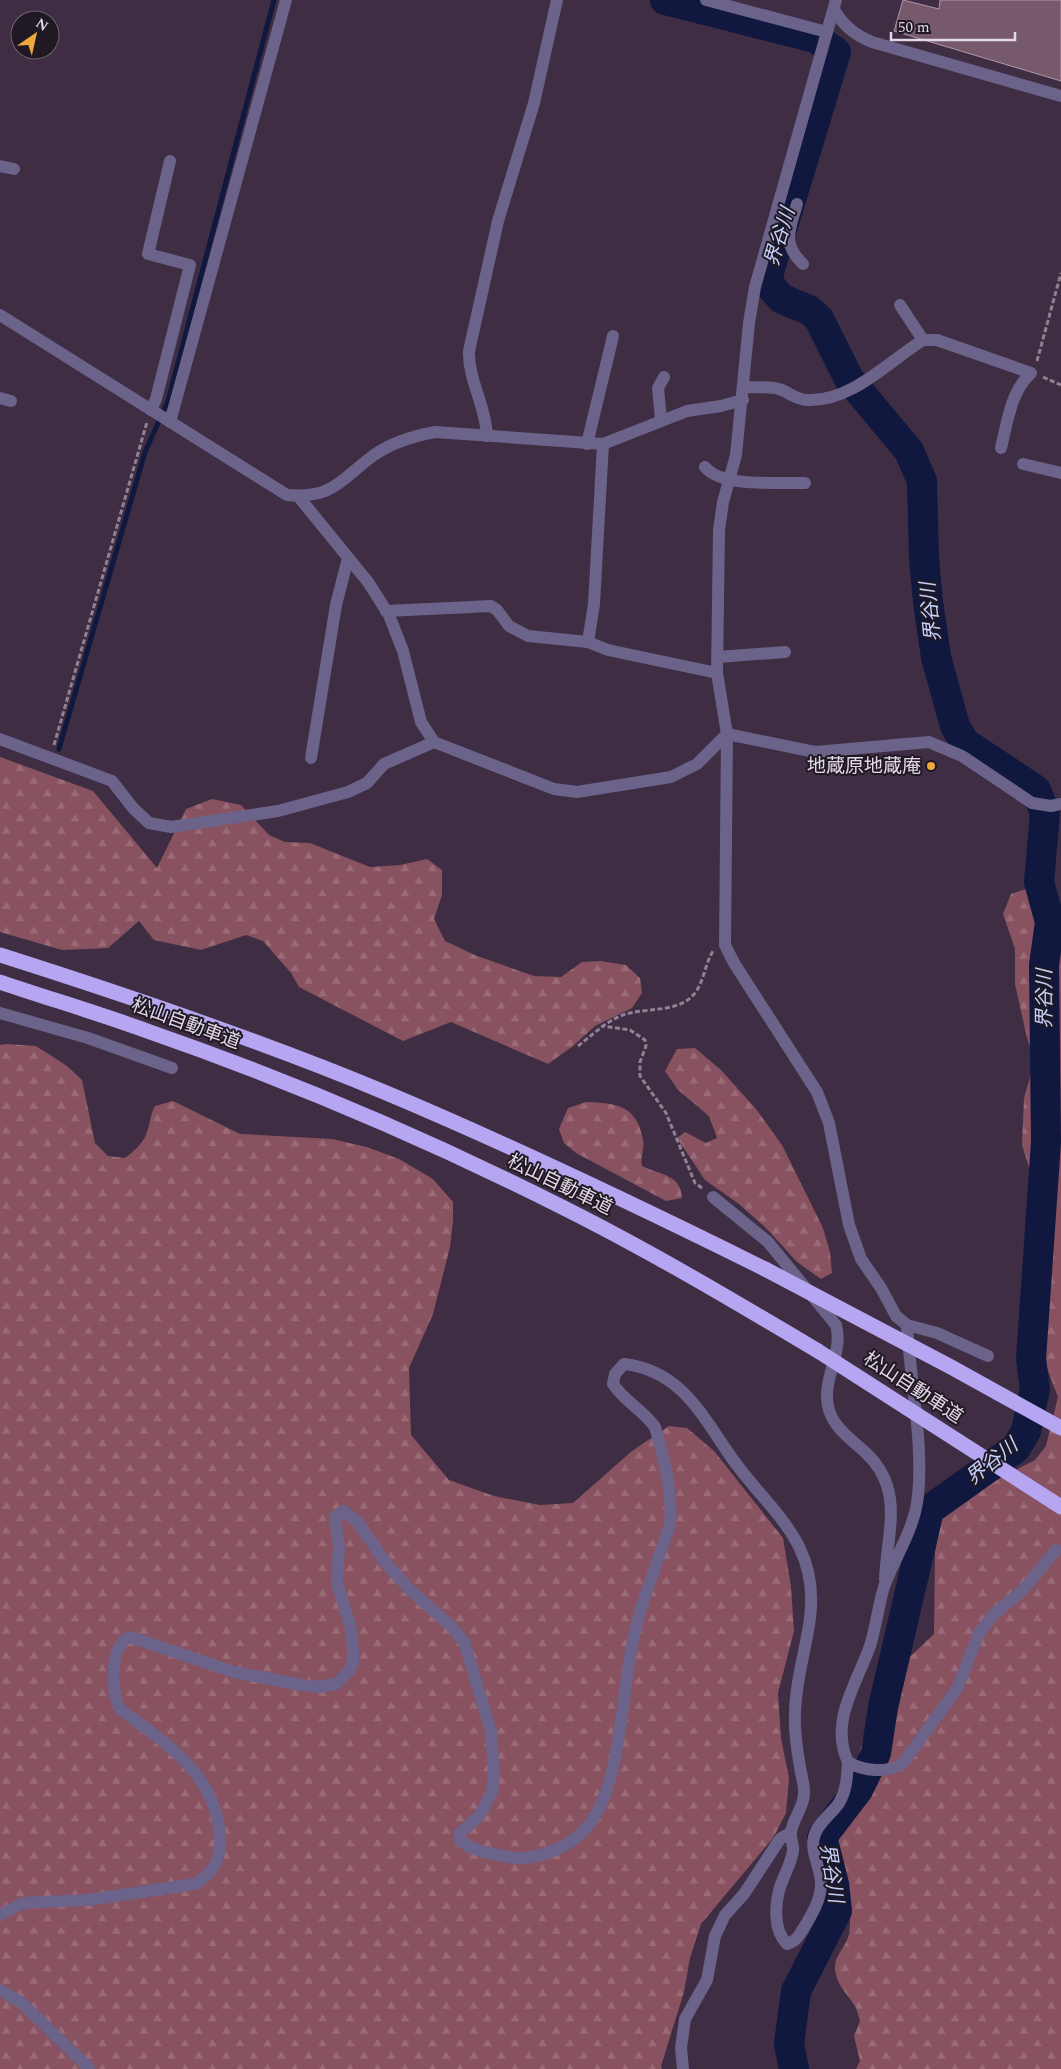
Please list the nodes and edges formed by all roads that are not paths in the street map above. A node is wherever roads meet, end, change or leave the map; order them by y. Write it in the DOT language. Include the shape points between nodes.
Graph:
graph roads {
  1 [pos="286,0"];
  2 [pos="557,0"];
  3 [pos="706,0"];
  4 [pos="835,5"];
  5 [pos="827,34"];
  6 [pos="1061,96"];
  7 [pos="170,161"];
  8 [pos="0,166"];
  9 [pos="14,170"];
  10 [pos="798,204"];
  11 [pos="779,240"];
  12 [pos="803,264"];
  13 [pos="900,305"];
  14 [pos="0,314"];
  15 [pos="613,336"];
  16 [pos="923,340"];
  17 [pos="664,377"];
  18 [pos="744,393"];
  19 [pos="161,416"];
  20 [pos="661,420"];
  21 [pos="487,436"];
  22 [pos="587,444"];
  23 [pos="603,444"];
  24 [pos="1001,448"];
  25 [pos="1024,464"];
  26 [pos="705,467"];
  27 [pos="1061,473"];
  28 [pos="730,480"];
  29 [pos="805,483"];
  30 [pos="298,496"];
  31 [pos="348,558"];
  32 [pos="386,611"];
  33 [pos="588,642"];
  34 [pos="785,652"];
  35 [pos="718,657"];
  36 [pos="717,673"];
  37 [pos="727,734"];
  38 [pos="0,739"];
  39 [pos="434,742"];
  40 [pos="311,758"];
  41 [pos="1061,804"];
  42 [pos="0,955"];
  43 [pos="0,982"];
  44 [pos="0,1013"];
  45 [pos="172,1068"];
  46 [pos="713,1197"];
  47 [pos="907,1325"];
  48 [pos="988,1356"];
  49 [pos="1061,1428"];
  50 [pos="1061,1507"];
  51 [pos="1056,1550"];
  52 [pos="884,1587"];
  53 [pos="850,1763"];
  54 [pos="790,1833"];
  55 [pos="0,1915"];
  56 [pos="0,1990"];
  57 [pos="90,2069"];
  58 [pos="683,2069"];
  1 -- 19 [label="street"];
  2 -- 21 [label="street" via="534,103 498,221 469,351 468,365 486,422"];
  3 -- 5 [label="street"];
  4 -- 5 [label="street"];
  4 -- 6 [label="street" via="841,21 857,36"];
  5 -- 11 [label="street"];
  7 -- 19 [label="street" via="148,254 190,265"];
  8 -- 9 [label="street"];
  10 -- 11 [label="street" via="789,233"];
  11 -- 12 [label="street"];
  11 -- 18 [label="street" via="754,296"];
  13 -- 16 [label="street"];
  14 -- 19 [label="street"];
  15 -- 22 [label="street"];
  16 -- 18 [label="street" via="855,387 821,400 790,396 780,389"];
  16 -- 24 [label="street" via="947,343 1031,373 1011,406"];
  17 -- 20 [label="street" via="658,388"];
  18 -- 20 [label="street" via="721,406 696,408"];
  18 -- 28 [label="street"];
  19 -- 30 [label="street" via="275,489"];
  20 -- 23 [label="street"];
  21 -- 22 [label="street"];
  21 -- 30 [label="street" via="435,432 415,436 374,455 328,491"];
  22 -- 23 [label="street"];
  23 -- 33 [label="street" via="594,604"];
  25 -- 27 [label="street"];
  26 -- 28 [label="street" via="710,473"];
  28 -- 29 [label="street"];
  28 -- 35 [label="street" via="718,530"];
  30 -- 31 [label="street"];
  31 -- 32 [label="street"];
  31 -- 40 [label="street" via="336,604"];
  32 -- 33 [label="street" via="491,606 498,610 509,626 528,636"];
  32 -- 39 [label="street" via="403,651 421,722"];
  33 -- 36 [label="street" via="608,650"];
  34 -- 35 [label="street"];
  35 -- 36 [label="street"];
  36 -- 37 [label="street"];
  37 -- 39 [label="street" via="697,764 672,777 577,792 554,790"];
  37 -- 41 [label="street" via="815,752 929,742 962,756 1032,802 1051,806"];
  37 -- 47 [label="street" via="725,945 817,1092 829,1123 849,1225 861,1259 896,1316"];
  38 -- 39 [label="street" via="112,781 149,823 171,827 278,811 348,792 367,783 384,764"];
  42 -- 49 [label="highway, 松山自動車道, bridge" via="123,996 383,1092 634,1204 765,1269"];
  43 -- 50 [label="highway, 松山自動車道, bridge" via="150,1032 267,1076 471,1163 562,1207 655,1256 818,1351"];
  44 -- 45 [label="street" via="88,1038"];
  46 -- 52 [label="street" via="768,1242 836,1324 840,1338 827,1394 829,1411 840,1428 876,1462 888,1484 892,1507"];
  47 -- 48 [label="street" via="937,1332"];
  47 -- 52 [label="street" via="918,1442 916,1503 900,1554"];
  51 -- 53 [label="street" via="1022,1591 995,1613 979,1634 958,1688 902,1763 886,1771"];
  52 -- 53 [label="street" via="870,1646 852,1684 844,1714 842,1740"];
  53 -- 54 [label="street" via="846,1788 839,1803 814,1836 813,1850 821,1886 817,1903 801,1933 794,1942 787,1944 777,1929 777,1911 780,1887 794,1850"];
  54 -- 55 [label="street" via="804,1794 795,1715 810,1616 805,1556 790,1529 730,1456 692,1400 677,1385 638,1366 624,1364 615,1374 613,1384 621,1396 649,1418 654,1427 671,1496 670,1525 632,1643 610,1780 602,1803 587,1827 569,1843 543,1856 516,1858 485,1853 466,1846 460,1840 460,1833 485,1806 492,1792 494,1773 491,1731 464,1642 410,1590 385,1562 357,1521 343,1511 335,1516 334,1522 338,1546 337,1583 351,1629 353,1662 336,1684 301,1685 234,1672 140,1638 124,1639 120,1646 112,1678 116,1702 121,1710 183,1758 208,1791 215,1809 221,1849 217,1863 206,1877 195,1884 88,1900 24,1903"];
  54 -- 58 [label="street" via="780,1838 744,1894 725,1915 715,1936 707,1980 685,2019 681,2048"];
  56 -- 57 [label="street" via="22,2003"];
}
